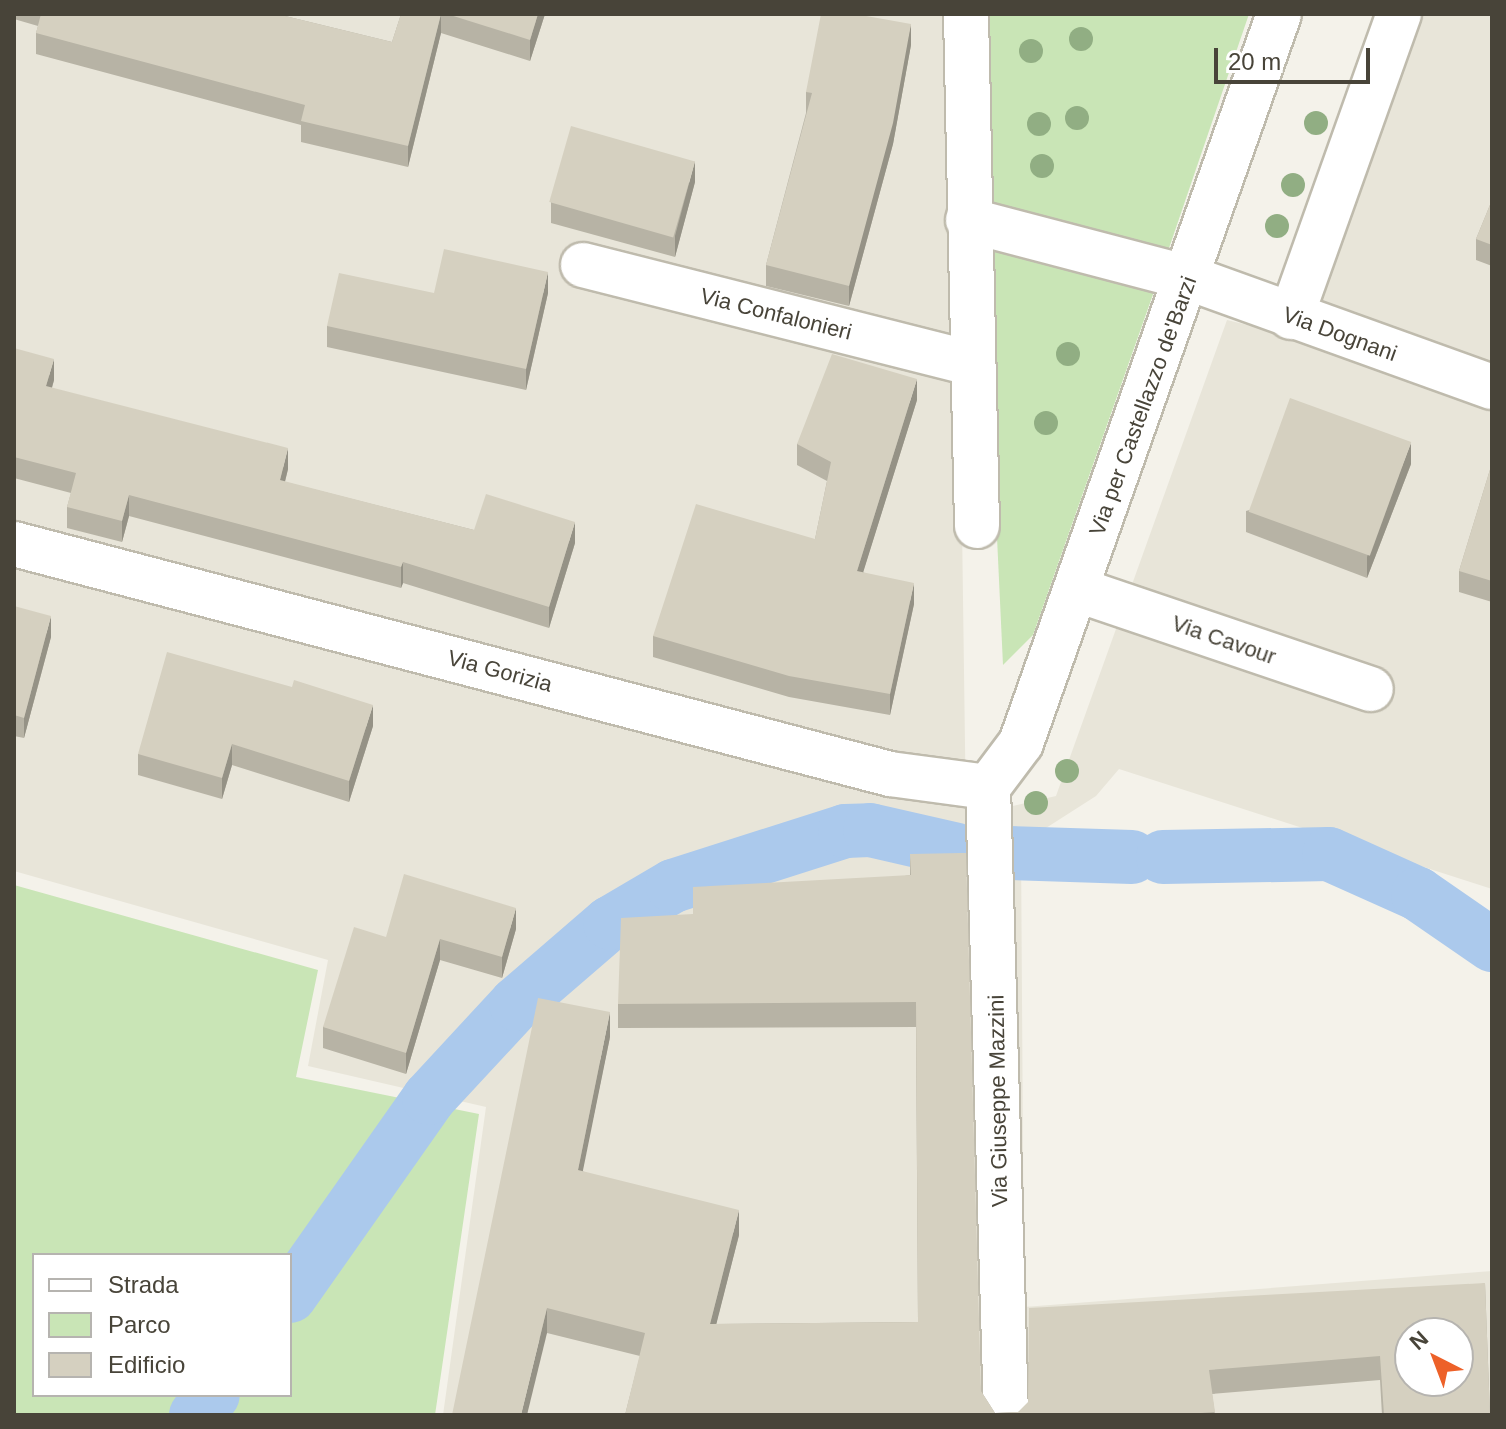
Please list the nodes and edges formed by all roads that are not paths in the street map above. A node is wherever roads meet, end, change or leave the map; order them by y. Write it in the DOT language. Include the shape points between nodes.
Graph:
graph roads {
  1 [pos="966,14"];
  2 [pos="1279,14"];
  3 [pos="1399,14"];
  4 [pos="968,220"];
  5 [pos="583,265"];
  6 [pos="1189,278"];
  7 [pos="1291,317"];
  8 [pos="970,363"];
  9 [pos="1492,387"];
  10 [pos="977,526"];
  11 [pos="14,544"];
  12 [pos="1078,590"];
  13 [pos="1371,689"];
  14 [pos="988,787"];
  15 [pos="1006,1415"];
  1 -- 4 [label="street"];
  2 -- 6 [label="street, Via per Castellazzo de'Barzi"];
  3 -- 7 [label="street"];
  4 -- 6 [label="street"];
  4 -- 8 [label="street"];
  5 -- 8 [label="street, Via Confalonieri"];
  6 -- 7 [label="street, Via Dognani"];
  6 -- 12 [label="street, Via per Castellazzo de'Barzi"];
  7 -- 9 [label="street, Via Dognani"];
  8 -- 10 [label="street"];
  11 -- 14 [label="street, Via Gorizia" via="890,774"];
  12 -- 13 [label="street, Via Cavour"];
  12 -- 14 [label="street, Via per Castellazzo de'Barzi" via="1016,754"];
  14 -- 15 [label="street, Via Giuseppe Mazzini"];
}
